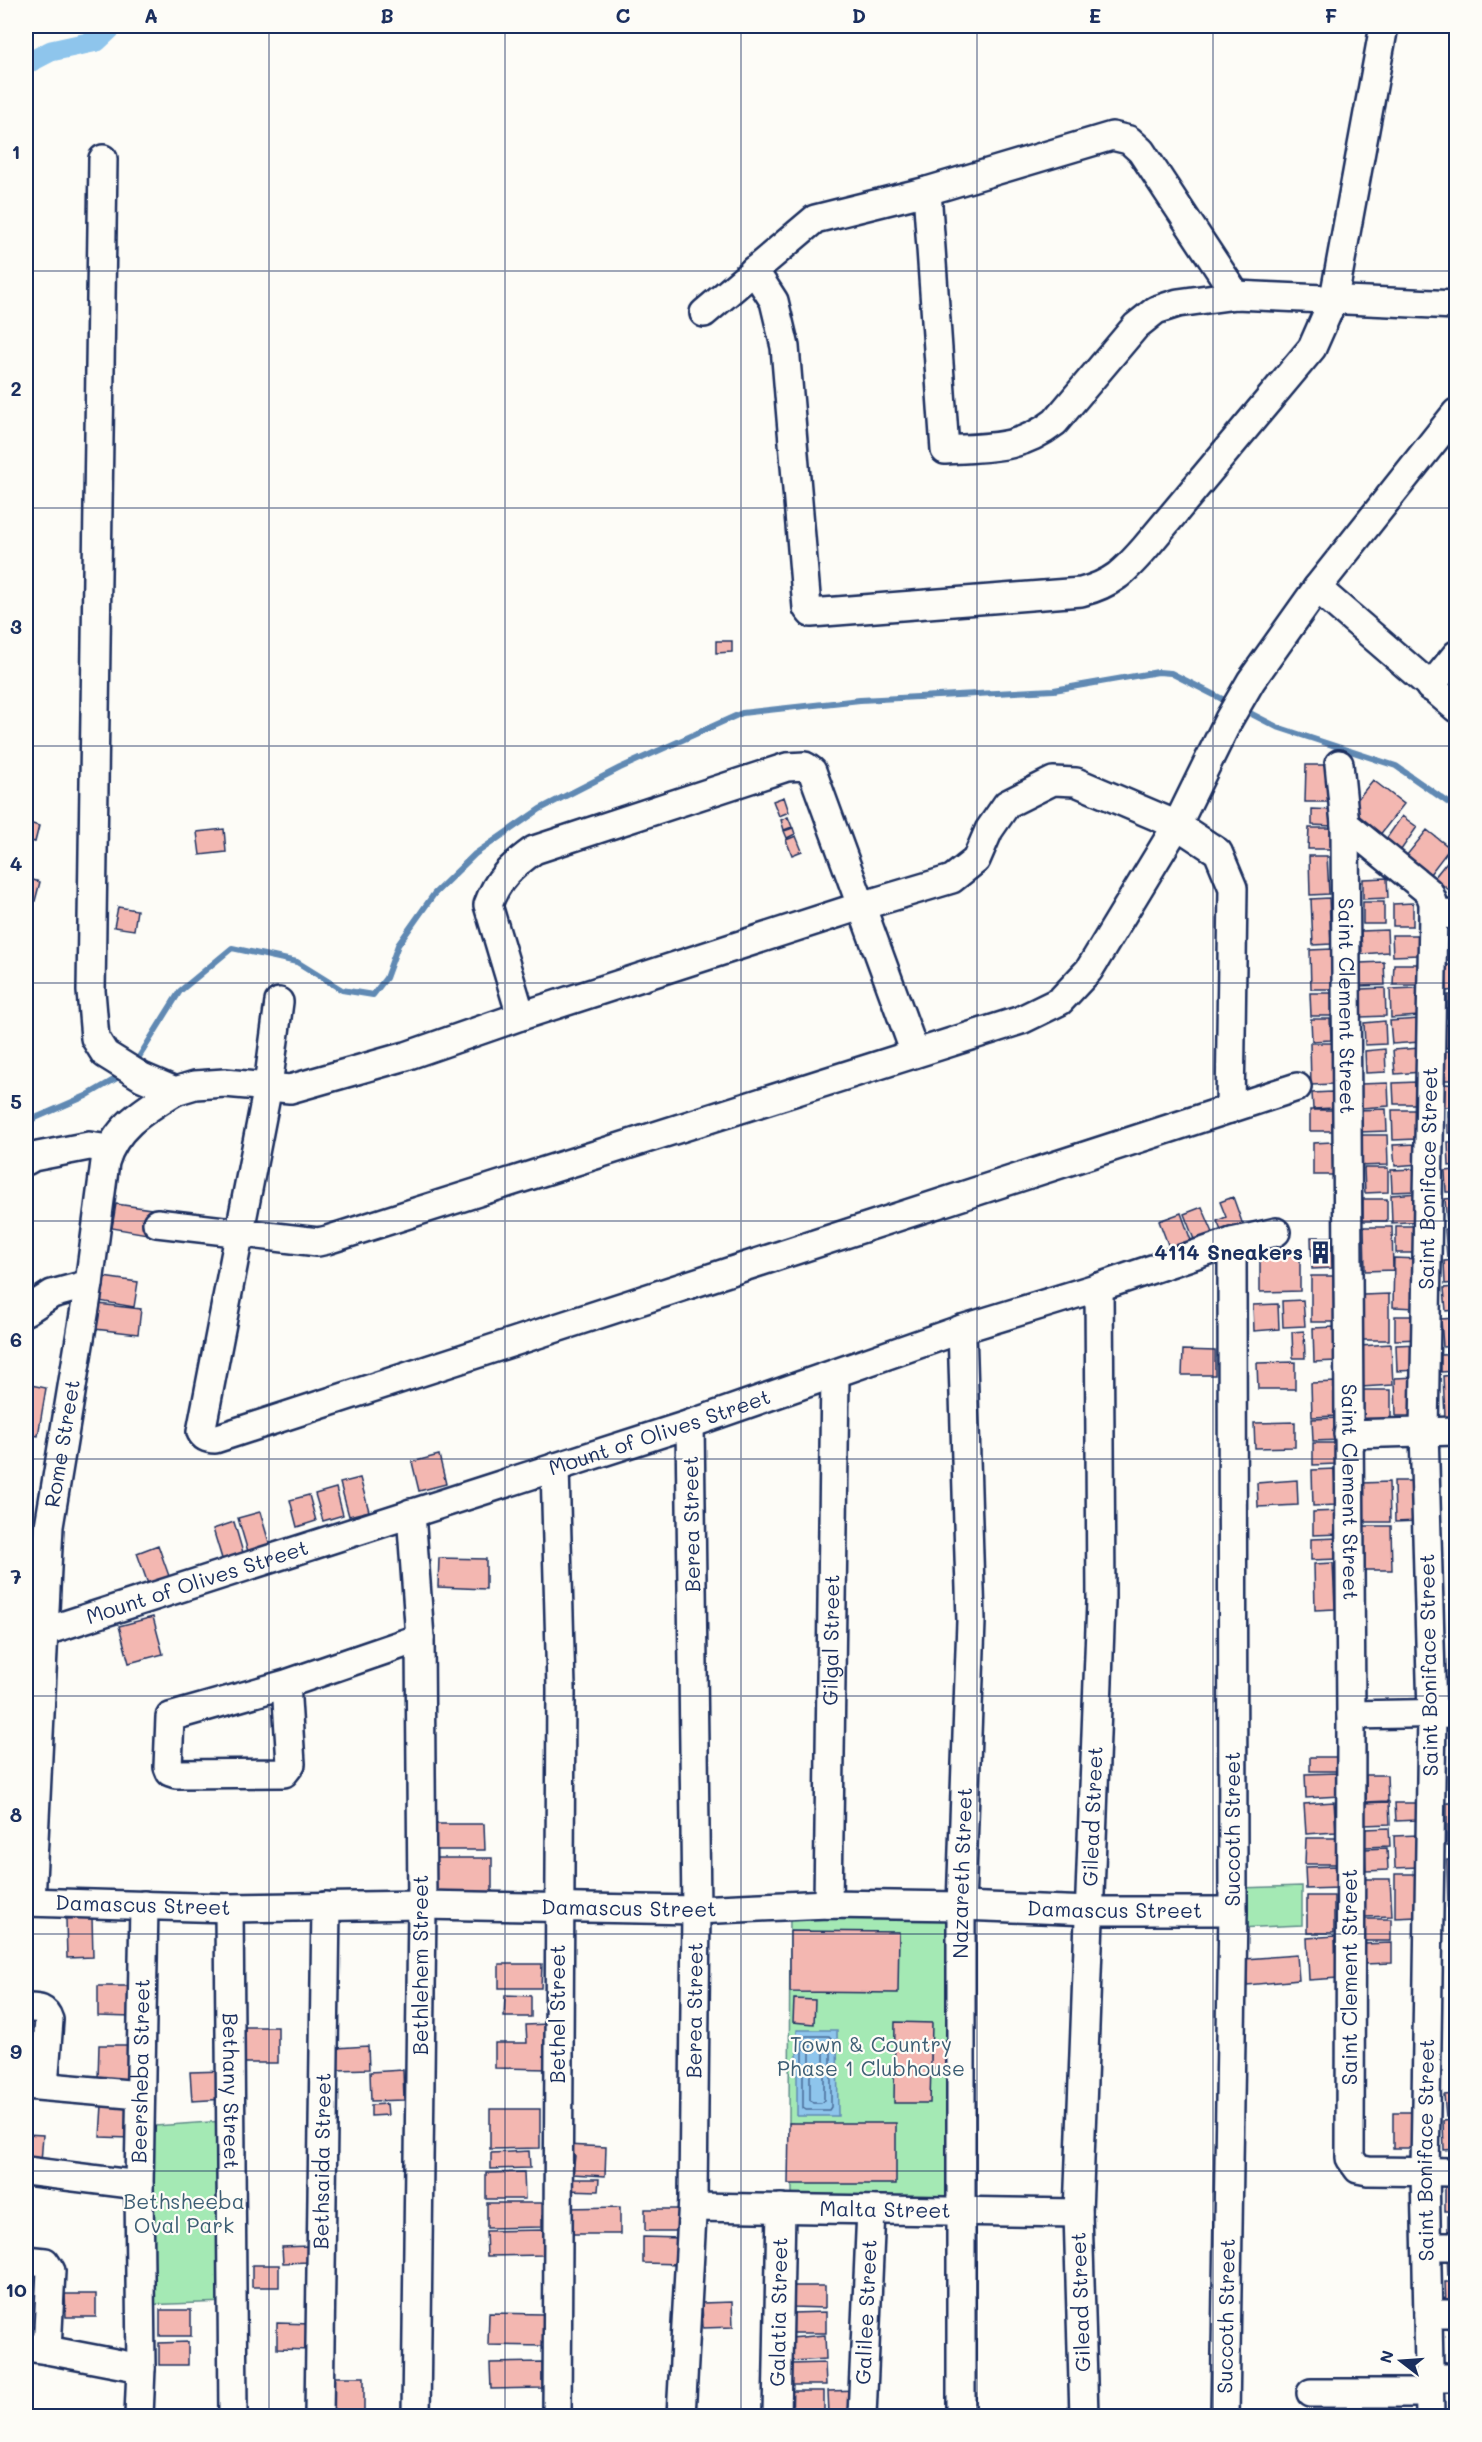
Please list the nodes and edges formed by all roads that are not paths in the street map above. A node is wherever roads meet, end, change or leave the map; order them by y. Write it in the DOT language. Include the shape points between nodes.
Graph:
graph roads {
  1 [pos="1384,26"];
  2 [pos="103,159"];
  3 [pos="927,192"];
  4 [pos="754,270"];
  5 [pos="1236,295"];
  6 [pos="1334,298"];
  7 [pos="1456,305"];
  8 [pos="704,313"];
  9 [pos="1456,413"];
  10 [pos="1317,588"];
  11 [pos="1456,655"];
  12 [pos="1430,687"];
  13 [pos="1456,708"];
  14 [pos="1339,764"];
  15 [pos="1346,824"];
  16 [pos="1177,825"];
  17 [pos="861,906"];
  18 [pos="1445,914"];
  19 [pos="279,1002"];
  20 [pos="521,1016"];
  21 [pos="915,1053"];
  22 [pos="268,1086"];
  23 [pos="1297,1087"];
  24 [pos="175,1091"];
  25 [pos="1230,1109"];
  26 [pos="109,1149"];
  27 [pos="26,1161"];
  28 [pos="157,1223"];
  29 [pos="1276,1232"];
  30 [pos="239,1234"];
  31 [pos="1232,1242"];
  32 [pos="89,1284"];
  33 [pos="1099,1287"];
  34 [pos="26,1311"];
  35 [pos="962,1329"];
  36 [pos="835,1375"];
  37 [pos="690,1424"];
  38 [pos="1424,1431"];
  39 [pos="1456,1431"];
  40 [pos="1348,1434"];
  41 [pos="555,1467"];
  42 [pos="411,1513"];
  43 [pos="43,1632"];
  44 [pos="420,1638"];
  45 [pos="286,1684"];
  46 [pos="1444,1713"];
  47 [pos="1350,1715"];
  48 [pos="28,1902"];
  49 [pos="828,1904"];
  50 [pos="144,1905"];
  51 [pos="422,1905"];
  52 [pos="326,1906"];
  53 [pos="961,1906"];
  54 [pos="229,1908"];
  55 [pos="559,1908"];
  56 [pos="696,1910"];
  57 [pos="1090,1911"];
  58 [pos="1233,1911"];
  59 [pos="26,2008"];
  60 [pos="35,2085"];
  61 [pos="140,2095"];
  62 [pos="26,2171"];
  63 [pos="1425,2172"];
  64 [pos="1456,2172"];
  65 [pos="139,2185"];
  66 [pos="693,2207"];
  67 [pos="781,2208"];
  68 [pos="872,2210"];
  69 [pos="960,2212"];
  70 [pos="1078,2212"];
  71 [pos="1426,2246"];
  72 [pos="1456,2246"];
  73 [pos="26,2260"];
  74 [pos="1428,2314"];
  75 [pos="1456,2314"];
  76 [pos="36,2349"];
  77 [pos="141,2368"];
  78 [pos="1456,2378"];
  79 [pos="1311,2393"];
  80 [pos="1429,2396"];
  81 [pos="139,2416"];
  82 [pos="233,2416"];
  83 [pos="319,2416"];
  84 [pos="416,2416"];
  85 [pos="557,2416"];
  86 [pos="681,2416"];
  87 [pos="777,2416"];
  88 [pos="862,2416"];
  89 [pos="961,2416"];
  90 [pos="1084,2416"];
  91 [pos="1225,2416"];
  1 -- 6 [label="street"];
  2 -- 24 [label="street" via="92,1016 95,1038 105,1054 137,1075"];
  3 -- 4 [label="street" via="816,219"];
  3 -- 5 [label="street" via="1096,139 1112,136 1128,140 1141,151"];
  3 -- 5 [label="street" via="945,450 1013,445 1039,434 1055,422 1136,326 1156,310"];
  4 -- 6 [label="street" via="774,301 784,347 807,608 811,614 1081,592 1104,586 1138,556 1312,348"];
  4 -- 8 [label="street"];
  5 -- 6 [label="street"];
  6 -- 7 [label="street"];
  9 -- 10 [label="street"];
  10 -- 12 [label="street"];
  10 -- 16 [label="street" via="1251,681"];
  11 -- 12 [label="street"];
  12 -- 13 [label="street"];
  14 -- 15 [label="street, Saint Clement Street"];
  15 -- 18 [label="street" via="1429,892"];
  15 -- 40 [label="street, Saint Clement Street"];
  16 -- 17 [label="street, Rome Street" via="1076,782 1053,781 1006,804 976,860 952,879"];
  16 -- 21 [label="street" via="1089,970 1060,1001 1021,1020"];
  16 -- 25 [label="street, Rome Street" via="1218,852 1233,888"];
  17 -- 20 [label="street, Rome Street"];
  17 -- 20 [label="street" via="813,771 796,766 765,775 534,850 501,876 488,905"];
  17 -- 21 [label="street"];
  18 -- 38 [label="street, Saint Boniface Street"];
  19 -- 22 [label="street"];
  20 -- 22 [label="street, Rome Street" via="406,1056 290,1089"];
  21 -- 30 [label="street" via="327,1240"];
  22 -- 24 [label="street, Rome Street" via="225,1083"];
  22 -- 30 [label="street"];
  23 -- 25 [label="street"];
  24 -- 26 [label="street, Rome Street" via="135,1116"];
  25 -- 30 [label="street" via="209,1439 201,1432"];
  26 -- 27 [label="street" via="89,1146"];
  26 -- 32 [label="street, Rome Street"];
  28 -- 30 [label="street"];
  29 -- 31 [label="street, Mount of Olives Street"];
  31 -- 33 [label="street, Mount of Olives Street"];
  31 -- 58 [label="street, Succoth Street"];
  32 -- 34 [label="street" via="52,1294"];
  32 -- 43 [label="street, Rome Street" via="49,1526"];
  33 -- 35 [label="street, Mount of Olives Street"];
  33 -- 57 [label="street, Gilead Street" via="1101,1601"];
  35 -- 36 [label="street, Mount of Olives Street"];
  35 -- 53 [label="street, Nazareth Street" via="971,1621"];
  36 -- 37 [label="street, Mount of Olives Street"];
  36 -- 49 [label="street, Gilgal Street"];
  37 -- 41 [label="street, Mount of Olives Street"];
  37 -- 56 [label="street, Berea Street"];
  38 -- 39 [label="street"];
  38 -- 40 [label="street"];
  38 -- 46 [label="street, Saint Boniface Street"];
  40 -- 47 [label="street, Saint Clement Street"];
  41 -- 42 [label="street, Mount of Olives Street"];
  41 -- 55 [label="street, Bethel Street" via="561,1688"];
  42 -- 43 [label="street, Mount of Olives Street"];
  42 -- 44 [label="street, Bethlehem Street"];
  43 -- 48 [label="street, Rome Street"];
  44 -- 45 [label="street"];
  44 -- 51 [label="street, Bethlehem Street"];
  45 -- 45 [label="street" via="170,1717 170,1772 284,1773 291,1764"];
  46 -- 47 [label="street"];
  46 -- 63 [label="street, Saint Boniface Street"];
  47 -- 63 [label="street, Saint Clement Street" via="1350,2158 1358,2169 1368,2171"];
  48 -- 50 [label="street, Damascus Street"];
  49 -- 53 [label="street, Damascus Street"];
  49 -- 56 [label="street, Damascus Street"];
  50 -- 54 [label="street, Damascus Street"];
  50 -- 61 [label="street, Beersheba Street"];
  51 -- 52 [label="street, Damascus Street"];
  51 -- 55 [label="street, Damascus Street"];
  51 -- 84 [label="street, Bethlehem Street"];
  52 -- 54 [label="street, Damascus Street"];
  52 -- 83 [label="street, Bethsaida Street"];
  53 -- 57 [label="street, Damascus Street"];
  53 -- 69 [label="street, Nazareth Street"];
  54 -- 82 [label="street, Bethany Street"];
  55 -- 56 [label="street, Damascus Street"];
  55 -- 85 [label="street, Bethel Street"];
  56 -- 66 [label="street, Berea Street"];
  57 -- 58 [label="street, Damascus Street"];
  57 -- 70 [label="street, Gilead Street"];
  58 -- 91 [label="street, Succoth Street"];
  59 -- 60 [label="street" via="42,2009 49,2020"];
  60 -- 61 [label="street"];
  61 -- 65 [label="street, Beersheba Street"];
  62 -- 65 [label="street"];
  63 -- 64 [label="street"];
  63 -- 71 [label="street, Saint Boniface Street"];
  65 -- 77 [label="street, Beersheba Street"];
  66 -- 67 [label="street, Malta Street"];
  66 -- 86 [label="street, Berea Street"];
  67 -- 68 [label="street, Malta Street"];
  67 -- 87 [label="street, Galatia Street"];
  68 -- 69 [label="street, Malta Street"];
  68 -- 88 [label="street, Galilee Street"];
  69 -- 70 [label="street, Malta Street"];
  69 -- 89 [label="street, Nazareth Street"];
  70 -- 90 [label="street, Gilead Street"];
  71 -- 72 [label="street"];
  71 -- 74 [label="street, Saint Boniface Street"];
  73 -- 76 [label="street" via="45,2262 51,2271"];
  74 -- 75 [label="street"];
  74 -- 80 [label="street, Saint Boniface Street"];
  76 -- 77 [label="street"];
  77 -- 81 [label="street, Beersheba Street"];
  78 -- 80 [label="street"];
  79 -- 80 [label="street"];
}
